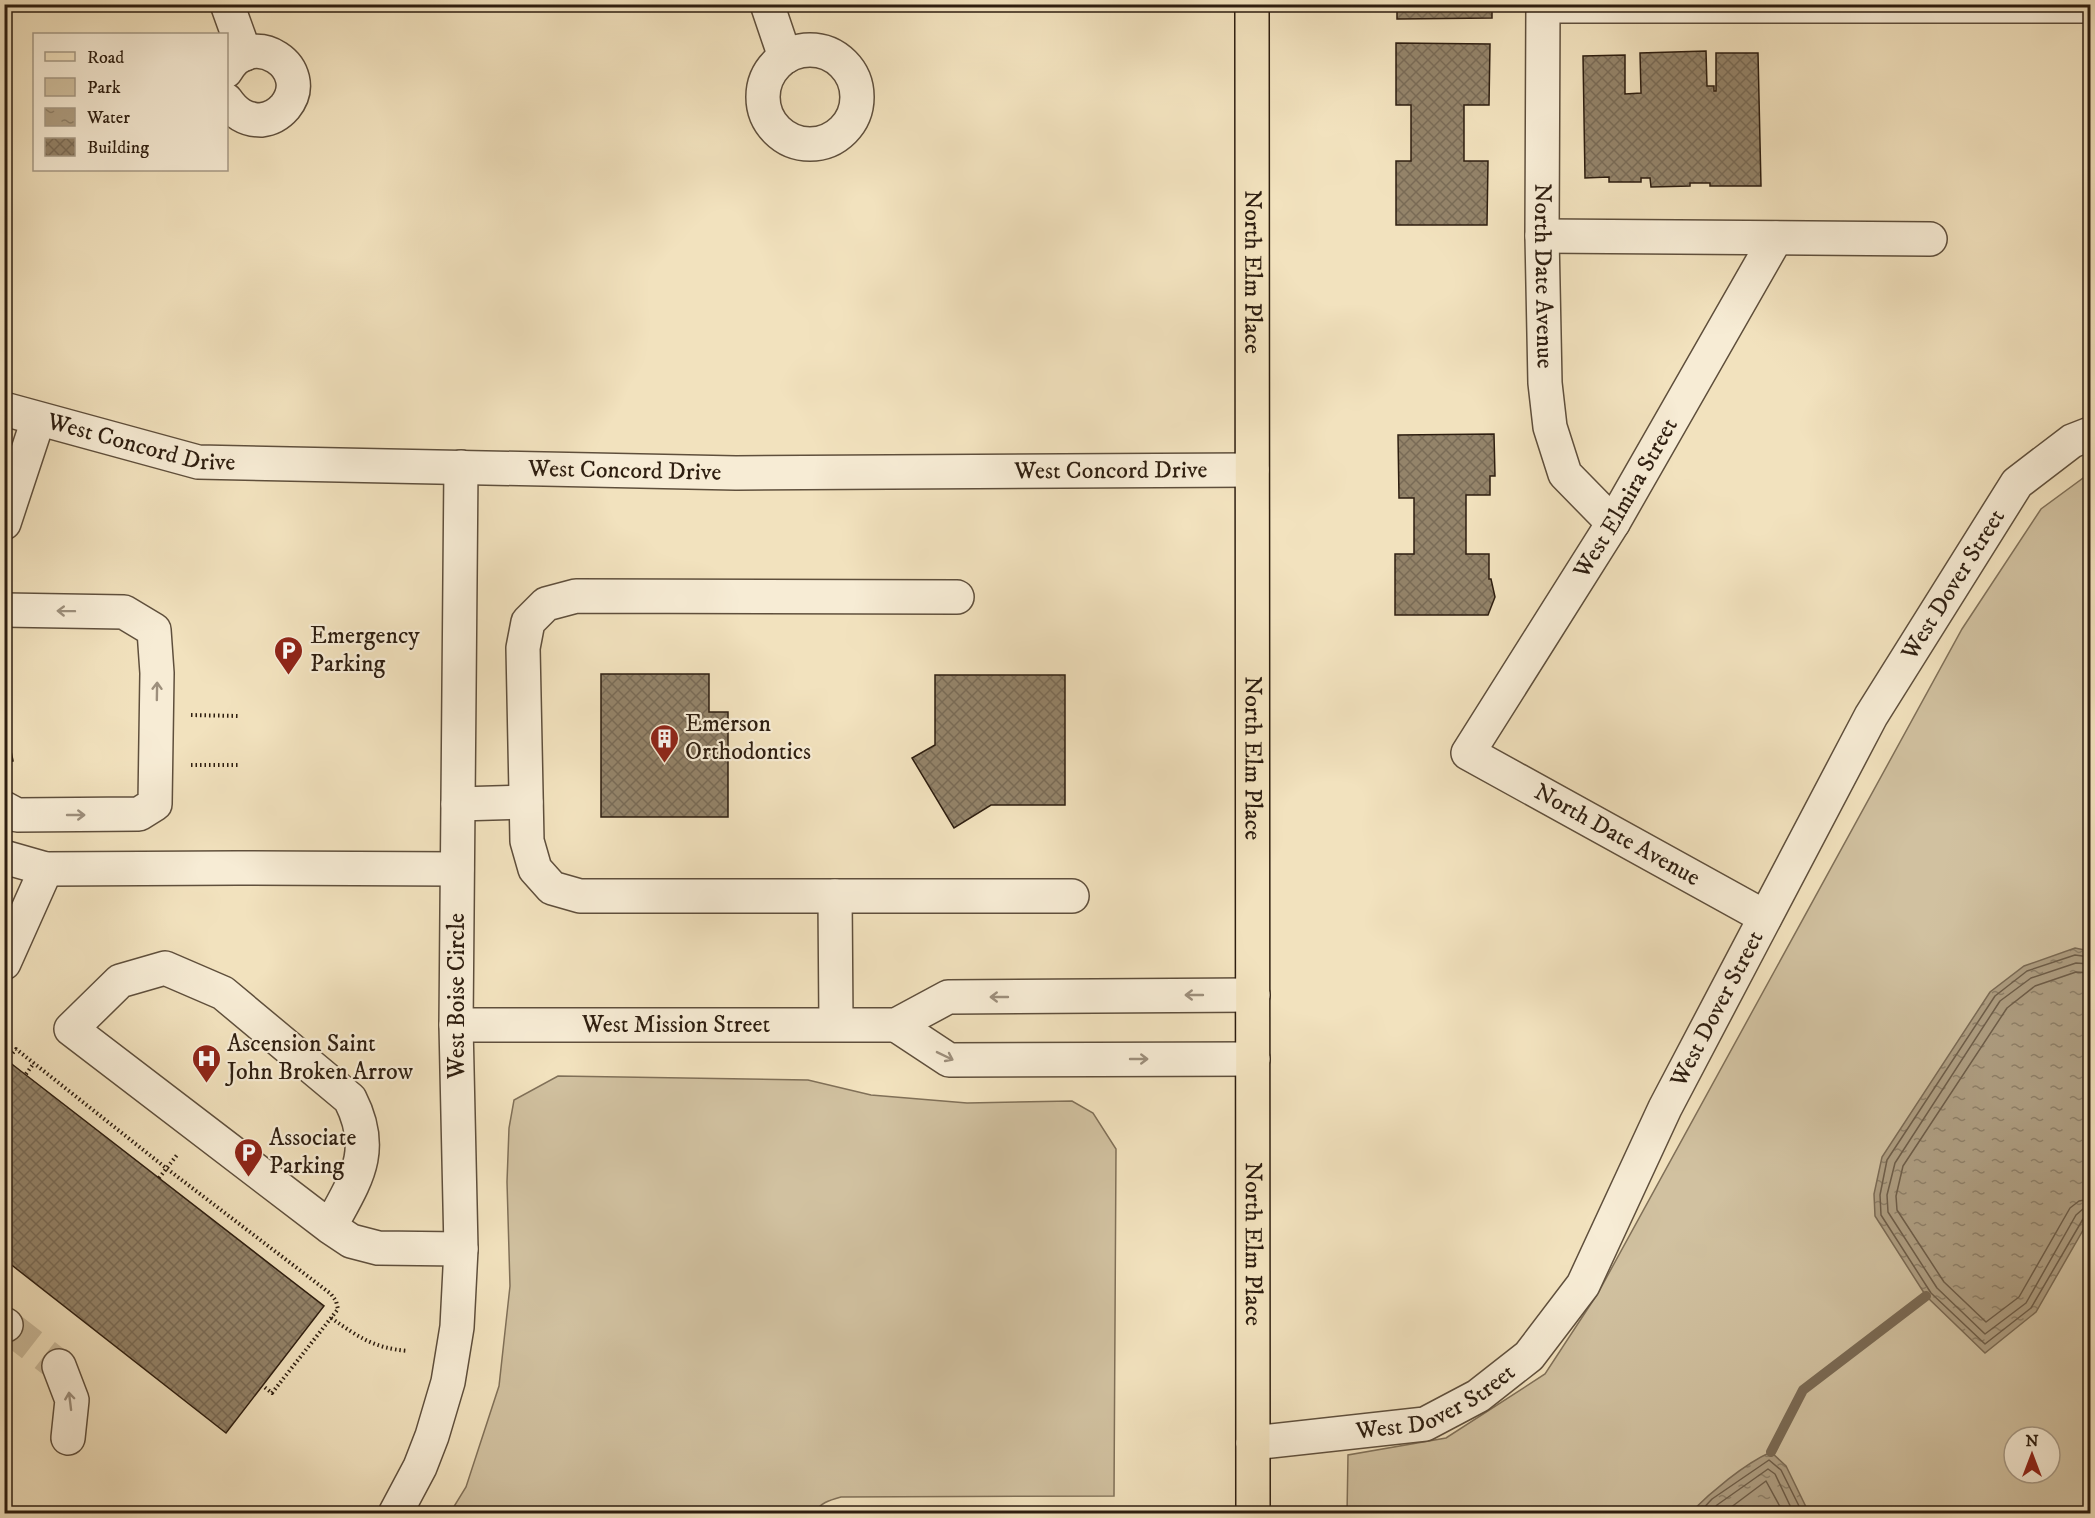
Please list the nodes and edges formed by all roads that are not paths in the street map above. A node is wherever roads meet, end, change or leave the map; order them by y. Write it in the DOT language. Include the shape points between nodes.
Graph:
graph roads {
  1 [pos="227,4"];
  2 [pos="767,4"];
  3 [pos="1252,4"];
  4 [pos="1543,5"];
  5 [pos="2091,6"];
  6 [pos="785,57"];
  7 [pos="236,63"];
  8 [pos="228,102"];
  9 [pos="1542,236"];
  10 [pos="1776,238"];
  11 [pos="1930,239"];
  12 [pos="4,410"];
  13 [pos="38,420"];
  14 [pos="2091,434"];
  15 [pos="461,467"];
  16 [pos="1252,470"];
  17 [pos="4,523"];
  18 [pos="1613,523"];
  19 [pos="957,597"];
  20 [pos="4,610"];
  21 [pos="1468,753"];
  22 [pos="526,802"];
  23 [pos="458,804"];
  24 [pos="4,808"];
  25 [pos="4,857"];
  26 [pos="46,869"];
  27 [pos="457,869"];
  28 [pos="835,896"];
  29 [pos="1072,896"];
  30 [pos="1765,916"];
  31 [pos="4,963"];
  32 [pos="1252,994"];
  33 [pos="836,1023"];
  34 [pos="456,1025"];
  35 [pos="896,1025"];
  36 [pos="1252,1059"];
  37 [pos="330,1227"];
  38 [pos="461,1249"];
  39 [pos="59,1366"];
  40 [pos="68,1438"];
  41 [pos="1253,1443"];
  42 [pos="395,1514"];
  43 [pos="1252,1514"];
  1 -- 7 [label="street"];
  2 -- 6 [label="street"];
  3 -- 16 [label="main road, North Elm Place"];
  4 -- 5 [label="street"];
  4 -- 9 [label="street, North Date Avenue"];
  7 -- 8 [label="street" via="257,51 270,53 290,73 293,89 281,112 266,119 253,120 238,114"];
  9 -- 10 [label="street"];
  9 -- 18 [label="street, North Date Avenue" via="1545,383 1550,427 1565,474"];
  10 -- 11 [label="street"];
  10 -- 18 [label="street, West Elmira Street"];
  12 -- 13 [label="street, West Concord Drive"];
  13 -- 15 [label="street, West Concord Drive" via="198,462"];
  13 -- 17 [label="street"];
  14 -- 30 [label="street, West Dover Street" via="2072,441 2017,483 1871,716"];
  15 -- 16 [label="street, West Concord Drive" via="736,473"];
  15 -- 23 [label="street, West Boise Circle"];
  16 -- 32 [label="main road, North Elm Place"];
  18 -- 21 [label="street, West Elmira Street"];
  19 -- 22 [label="street" via="576,596 546,604 528,622 523,648"];
  24 -- 20 [label="street, one-way" via="17,815 139,814 155,804 157,672 154,630 124,612"];
  21 -- 30 [label="street, North Date Avenue"];
  22 -- 23 [label="street"];
  22 -- 28 [label="street" via="527,841 535,869 552,888 580,896"];
  23 -- 27 [label="street, West Boise Circle"];
  25 -- 26 [label="street"];
  26 -- 27 [label="street"];
  26 -- 31 [label="street"];
  27 -- 34 [label="street, West Boise Circle"];
  28 -- 29 [label="street"];
  28 -- 33 [label="street"];
  30 -- 41 [label="street, West Dover Street" via="1665,1108 1583,1285 1529,1356 1479,1396 1425,1424"];
  32 -- 35 [label="street, one-way" via="948,997"];
  32 -- 36 [label="main road, North Elm Place"];
  33 -- 34 [label="street, West Mission Street"];
  33 -- 35 [label="street, West Mission Street"];
  34 -- 38 [label="street, West Boise Circle"];
  35 -- 36 [label="street, one-way" via="949,1060"];
  36 -- 41 [label="main road, North Elm Place"];
  37 -- 37 [label="street" via="217,1141 71,1029 120,981 165,968 223,993 350,1099 359,1116 363,1136 361,1161"];
  37 -- 38 [label="street" via="351,1241 378,1248"];
  38 -- 42 [label="street, West Boise Circle" via="457,1327 448,1382 420,1467"];
  40 -- 39 [label="street, one-way" via="72,1401"];
  41 -- 43 [label="main road, North Elm Place"];
}
